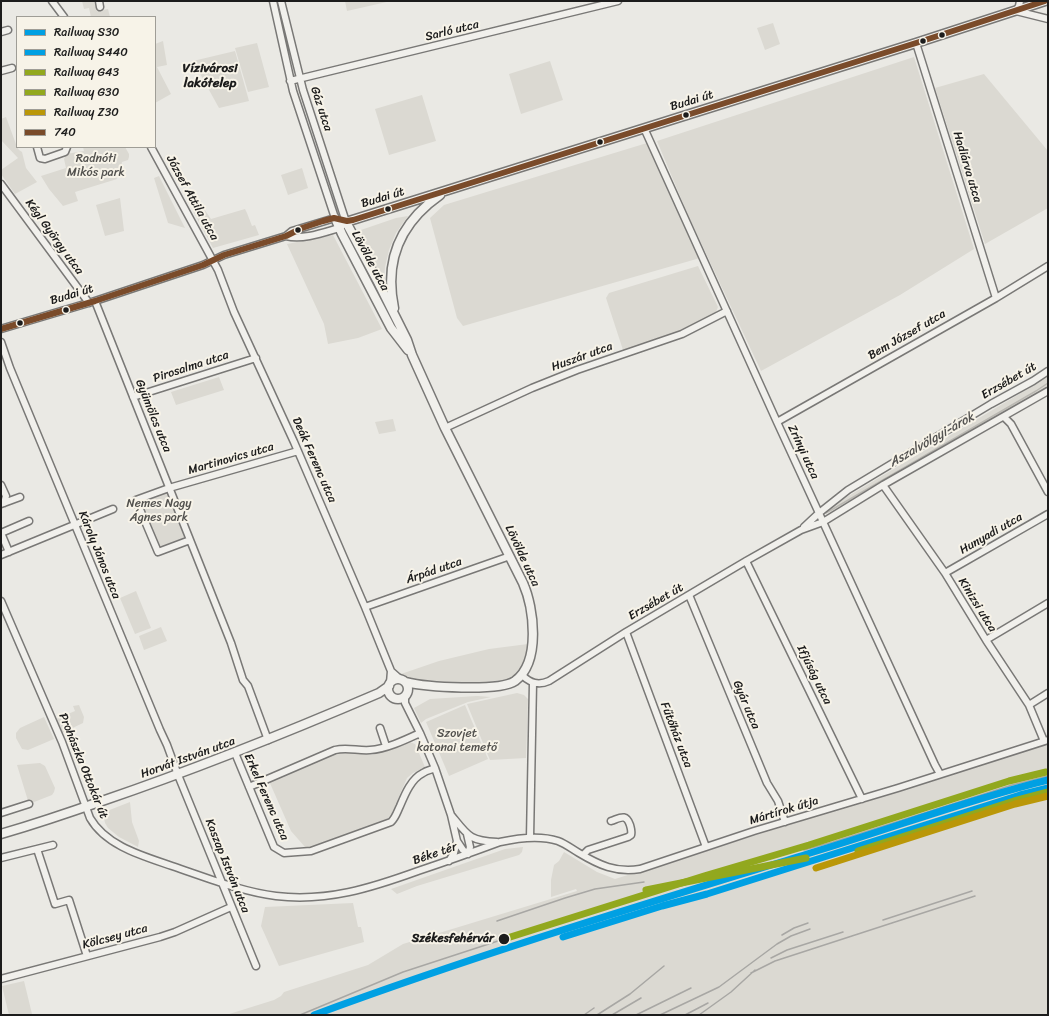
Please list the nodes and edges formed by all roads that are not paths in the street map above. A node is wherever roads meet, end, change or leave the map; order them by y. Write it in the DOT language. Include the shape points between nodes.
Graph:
graph roads {
  1 [pos="52,1"];
  2 [pos="273,1"];
  3 [pos="281,1"];
  4 [pos="618,1"];
  5 [pos="1020,1"];
  6 [pos="1045,1"];
  7 [pos="1029,4"];
  8 [pos="1016,11"];
  9 [pos="63,16"];
  10 [pos="1038,16"];
  11 [pos="1048,19"];
  12 [pos="8,30"];
  13 [pos="1,32"];
  14 [pos="916,43"];
  15 [pos="12,68"];
  16 [pos="1,71"];
  17 [pos="300,78"];
  18 [pos="290,81"];
  19 [pos="656,124"];
  20 [pos="644,128"];
  21 [pos="648,137"];
  22 [pos="37,148"];
  23 [pos="152,148"];
  24 [pos="66,149"];
  25 [pos="1,184"];
  26 [pos="446,191"];
  27 [pos="335,218"];
  28 [pos="346,222"];
  29 [pos="339,228"];
  30 [pos="286,236"];
  31 [pos="213,260"];
  32 [pos="1048,266"];
  33 [pos="996,298"];
  34 [pos="92,302"];
  35 [pos="727,311"];
  36 [pos="397,321"];
  37 [pos="1,329"];
  38 [pos="1,342"];
  39 [pos="412,355"];
  40 [pos="256,358"];
  41 [pos="1048,371"];
  42 [pos="1048,391"];
  43 [pos="133,397"];
  44 [pos="1004,417"];
  45 [pos="777,422"];
  46 [pos="445,428"];
  47 [pos="298,451"];
  48 [pos="1,485"];
  49 [pos="883,485"];
  50 [pos="169,488"];
  51 [pos="1048,492"];
  52 [pos="20,497"];
  53 [pos="3,504"];
  54 [pos="113,509"];
  55 [pos="819,513"];
  56 [pos="1048,514"];
  57 [pos="29,521"];
  58 [pos="822,522"];
  59 [pos="75,525"];
  60 [pos="801,530"];
  61 [pos="1,533"];
  62 [pos="190,540"];
  63 [pos="8,552"];
  64 [pos="1,555"];
  65 [pos="510,556"];
  66 [pos="746,562"];
  67 [pos="945,573"];
  68 [pos="689,595"];
  69 [pos="1,601"];
  70 [pos="1048,603"];
  71 [pos="365,606"];
  72 [pos="626,632"];
  73 [pos="986,640"];
  74 [pos="391,671"];
  75 [pos="522,675"];
  76 [pos="403,681"];
  77 [pos="533,683"];
  78 [pos="417,685"];
  79 [pos="390,688"];
  80 [pos="1048,693"];
  81 [pos="404,697"];
  82 [pos="1030,704"];
  83 [pos="380,728"];
  84 [pos="420,733"];
  85 [pos="268,740"];
  86 [pos="1046,741"];
  87 [pos="386,746"];
  88 [pos="235,753"];
  89 [pos="435,768"];
  90 [pos="940,774"];
  91 [pos="178,775"];
  92 [pos="249,787"];
  93 [pos="862,799"];
  94 [pos="29,804"];
  95 [pos="86,807"];
  96 [pos="1,812"];
  97 [pos="451,815"];
  98 [pos="611,821"];
  99 [pos="785,822"];
  100 [pos="1,834"];
  101 [pos="467,834"];
  102 [pos="530,838"];
  103 [pos="456,841"];
  104 [pos="500,842"];
  105 [pos="53,845"];
  106 [pos="706,847"];
  107 [pos="37,849"];
  108 [pos="468,854"];
  109 [pos="583,856"];
  110 [pos="1,858"];
  111 [pos="448,861"];
  112 [pos="221,882"];
  113 [pos="347,893"];
  114 [pos="231,907"];
  115 [pos="87,956"];
  116 [pos="256,966"];
  117 [pos="1,979"];
  1 -- 9 [label="street"];
  2 -- 18 [label="street, Gáz utca"];
  3 -- 17 [label="street, Gáz utca"];
  4 -- 17 [label="street, Sarló utca"];
  5 -- 8 [label="street"];
  6 -- 7 [label="main road, Budai út"];
  7 -- 8 [label="main road, Budai út"];
  7 -- 10 [label="street"];
  8 -- 10 [label="street"];
  8 -- 14 [label="main road, Budai út"];
  10 -- 11 [label="street"];
  12 -- 13 [label="street"];
  14 -- 19 [label="main road, Budai út"];
  14 -- 33 [label="street, Hadiárva utca"];
  15 -- 16 [label="street"];
  17 -- 18 [label="street, Sarló utca"];
  17 -- 28 [label="street, Gáz utca"];
  18 -- 27 [label="street, Gáz utca"];
  19 -- 20 [label="main road, Budai út"];
  19 -- 21 [label="street"];
  20 -- 21 [label="street, Zrínyi utca"];
  20 -- 26 [label="main road, Budai út"];
  21 -- 35 [label="street, Zrínyi utca"];
  22 -- 24 [label="street" via="42,159"];
  23 -- 31 [label="street, József Attila utca"];
  25 -- 34 [label="street, Kégl György utca"];
  26 -- 28 [label="main road, Budai út"];
  26 -- 36 [label="main road, Lövölde utca" via="418,214 407,227 398,245 391,278"];
  27 -- 28 [label="street"];
  27 -- 29 [label="main road, Lövölde utca"];
  27 -- 30 [label="street, Budai út" via="292,231"];
  28 -- 29 [label="street, Budai út"];
  28 -- 36 [label="main road, Lövölde utca"];
  29 -- 30 [label="street, Budai út" via="302,237"];
  29 -- 39 [label="main road, Lövölde utca" via="391,328"];
  30 -- 31 [label="street, Budai út"];
  31 -- 34 [label="street, Budai út"];
  31 -- 40 [label="street, Deák Ferenc utca"];
  32 -- 33 [label="street, Bem József utca"];
  33 -- 45 [label="street, Bem József utca"];
  34 -- 37 [label="street, Budai út"];
  34 -- 43 [label="street, Gyümölcs utca"];
  35 -- 45 [label="street, Zrínyi utca"];
  35 -- 46 [label="street, Huszár utca" via="682,334 577,370"];
  36 -- 39 [label="main road, Lövölde utca"];
  38 -- 59 [label="street, Károly János utca"];
  39 -- 46 [label="main road, Lövölde utca"];
  40 -- 43 [label="street, Pirosalma utca"];
  40 -- 47 [label="street, Deák Ferenc utca"];
  41 -- 55 [label="street, Erzsébet út" via="848,490"];
  42 -- 44 [label="street, Erzsébet út"];
  43 -- 50 [label="street, Gyümölcs utca"];
  44 -- 49 [label="street, Erzsébet út"];
  44 -- 51 [label="street" via="1011,424"];
  45 -- 55 [label="street, Zrínyi utca"];
  46 -- 65 [label="main road, Lövölde utca"];
  47 -- 50 [label="street, Martinovics utca"];
  47 -- 71 [label="street, Deák Ferenc utca"];
  48 -- 53 [label="street" via="6,496"];
  49 -- 58 [label="street, Erzsébet út"];
  49 -- 67 [label="street, Kinizsi utca"];
  50 -- 62 [label="street, Gyümölcs utca"];
  50 -- 62 [label="street, Martinovics utca" via="136,500 158,552"];
  52 -- 53 [label="street"];
  54 -- 59 [label="street"];
  55 -- 58 [label="street, Zrínyi utca"];
  55 -- 60 [label="street, Erzsébet út"];
  56 -- 67 [label="street, Hunyadi utca"];
  57 -- 61 [label="street"];
  58 -- 60 [label="street, Erzsébet út"];
  58 -- 90 [label="street, Zrínyi utca"];
  59 -- 63 [label="street"];
  59 -- 91 [label="street, Károly János utca"];
  60 -- 66 [label="street, Erzsébet út"];
  61 -- 63 [label="street"];
  62 -- 85 [label="street, Gyümölcs utca"];
  63 -- 64 [label="street"];
  65 -- 71 [label="street, Árpád utca"];
  65 -- 75 [label="main road, Lövölde utca" via="527,591 532,616 531,653"];
  66 -- 68 [label="street, Erzsébet út"];
  66 -- 93 [label="street, Ifjúság utca"];
  67 -- 73 [label="street, Kinizsi utca"];
  68 -- 72 [label="street, Erzsébet út"];
  68 -- 99 [label="street, Gyár utca"];
  69 -- 95 [label="street, Prohászka Ottokár út" via="60,737"];
  70 -- 73 [label="street"];
  71 -- 74 [label="street, Deák Ferenc utca"];
  72 -- 77 [label="street, Erzsébet út" via="549,681"];
  72 -- 106 [label="street, Fűtőház utca"];
  73 -- 82 [label="street, Kinizsi utca"];
  74 -- 76 [label="street, Deák Ferenc utca"];
  74 -- 79 [label="street, Deák Ferenc utca"];
  75 -- 77 [label="street"];
  75 -- 78 [label="main road" via="510,684 494,687"];
  76 -- 78 [label="main road"];
  76 -- 79 [label="main road" via="394,680"];
  76 -- 81 [label="main road" via="408,688"];
  77 -- 102 [label="street"];
  78 -- 81 [label="main road"];
  79 -- 81 [label="main road" via="393,697"];
  79 -- 85 [label="main road, Horvát István utca"];
  80 -- 82 [label="street"];
  81 -- 84 [label="street"];
  82 -- 86 [label="street, Kinizsi utca"];
  83 -- 87 [label="street"];
  84 -- 87 [label="street"];
  84 -- 89 [label="street"];
  85 -- 88 [label="main road, Horvát István utca"];
  86 -- 90 [label="street, Mártírok útja"];
  87 -- 92 [label="street" via="369,750 335,750"];
  88 -- 91 [label="main road, Horvát István utca"];
  88 -- 92 [label="street, Erkel Ferenc utca"];
  89 -- 92 [label="street, Erkel Ferenc utca" via="424,772 413,782 391,822 311,851 284,853 274,847"];
  89 -- 97 [label="street"];
  90 -- 93 [label="street, Mártírok útja"];
  91 -- 95 [label="main road, Horvát István utca"];
  91 -- 112 [label="street, Kaszap István utca"];
  93 -- 99 [label="street, Mártírok útja"];
  94 -- 96 [label="street"];
  95 -- 100 [label="main road, Horvát István utca"];
  95 -- 112 [label="street, Prohászka Ottokár út" via="94,825 110,840 145,856"];
  97 -- 101 [label="street"];
  97 -- 103 [label="street"];
  98 -- 109 [label="street" via="626,817 632,831 631,835 588,850"];
  99 -- 106 [label="street, Mártírok útja"];
  101 -- 104 [label="street" via="477,840"];
  101 -- 108 [label="street" via="470,847"];
  102 -- 104 [label="street, Béke tér"];
  102 -- 109 [label="street, Mártírok útja" via="557,840"];
  103 -- 108 [label="street"];
  103 -- 111 [label="street" via="454,853"];
  104 -- 108 [label="street, Béke tér"];
  105 -- 107 [label="street"];
  106 -- 109 [label="street, Mártírok útja" via="630,871 607,868"];
  107 -- 110 [label="street"];
  107 -- 115 [label="street" via="55,904 69,900"];
  108 -- 111 [label="street, Béke tér"];
  111 -- 113 [label="street, Béke tér" via="380,885"];
  112 -- 113 [label="street, Prohászka Ottokár út" via="278,896"];
  112 -- 114 [label="street, Kaszap István utca"];
  114 -- 115 [label="street, Kölcsey utca" via="175,932"];
  114 -- 116 [label="street, Kaszap István utca"];
  115 -- 117 [label="street, Kölcsey utca"];
}
